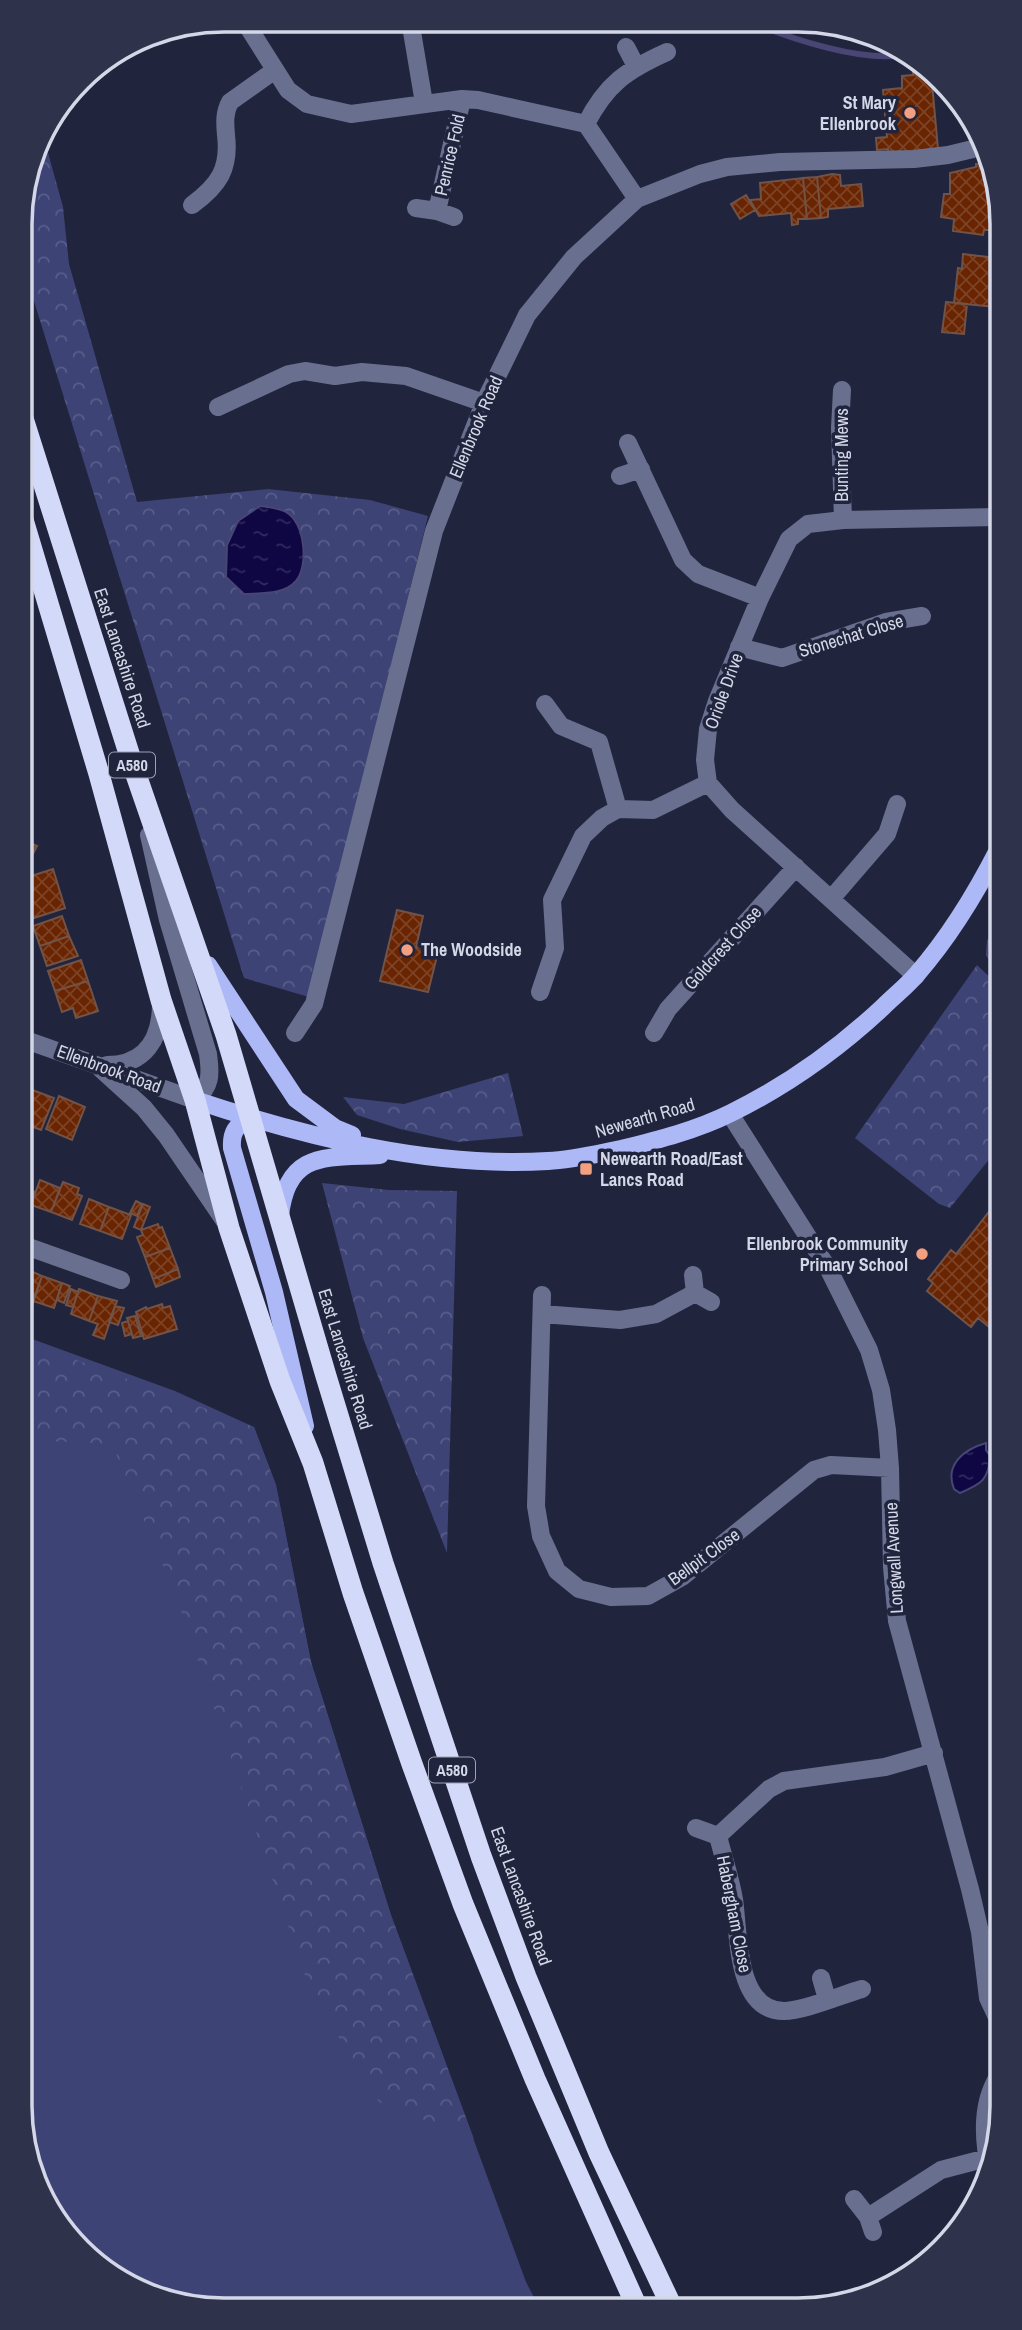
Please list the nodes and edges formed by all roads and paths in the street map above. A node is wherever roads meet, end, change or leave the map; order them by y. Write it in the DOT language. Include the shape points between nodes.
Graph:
graph roads {
  1 [pos="251,32"];
  2 [pos="412,32"];
  3 [pos="625,47"];
  4 [pos="667,52"];
  5 [pos="636,66"];
  6 [pos="275,70"];
  7 [pos="463,99"];
  8 [pos="424,103"];
  9 [pos="586,124"];
  10 [pos="975,148"];
  11 [pos="637,199"];
  12 [pos="192,205"];
  13 [pos="416,208"];
  14 [pos="437,211"];
  15 [pos="454,217"];
  16 [pos="232,380"];
  17 [pos="842,390"];
  18 [pos="244,395"];
  19 [pos="484,403"];
  20 [pos="218,407"];
  21 [pos="628,443"];
  22 [pos="32,447"];
  23 [pos="641,469"];
  24 [pos="620,476"];
  25 [pos="990,517"];
  26 [pos="843,520"];
  27 [pos="32,550"];
  28 [pos="760,598"];
  29 [pos="922,616"];
  30 [pos="739,647"];
  31 [pos="545,704"];
  32 [pos="133,766"];
  33 [pos="708,783"];
  34 [pos="897,804"];
  35 [pos="618,809"];
  36 [pos="990,865"];
  37 [pos="796,867"];
  38 [pos="831,899"];
  39 [pos="197,947"];
  40 [pos="916,976"];
  41 [pos="540,992"];
  42 [pos="161,1000"];
  43 [pos="295,1033"];
  44 [pos="654,1033"];
  45 [pos="32,1042"];
  46 [pos="96,1064"];
  47 [pos="195,1100"];
  48 [pos="730,1114"];
  49 [pos="249,1118"];
  50 [pos="398,1153"];
  51 [pos="280,1219"];
  52 [pos="229,1228"];
  53 [pos="32,1248"];
  54 [pos="121,1280"];
  55 [pos="700,1290"];
  56 [pos="542,1295"];
  57 [pos="542,1314"];
  58 [pos="313,1463"];
  59 [pos="890,1468"];
  60 [pos="934,1753"];
  61 [pos="696,1828"];
  62 [pos="718,1836"];
  63 [pos="821,1978"];
  64 [pos="862,1989"];
  65 [pos="827,1999"];
  66 [pos="990,2002"];
  67 [pos="990,2093"];
  68 [pos="987,2141"];
  69 [pos="981,2166"];
  70 [pos="854,2199"];
  71 [pos="633,2298"];
  72 [pos="668,2298"];
  1 -- 6 [label="street"];
  2 -- 8 [label="street"];
  3 -- 5 [label="street"];
  4 -- 5 [label="street"];
  5 -- 9 [label="street" via="609,87"];
  6 -- 8 [label="street" via="297,98 323,108 351,114"];
  6 -- 12 [label="street" via="230,102 224,187"];
  7 -- 8 [label="street"];
  7 -- 9 [label="street"];
  7 -- 14 [label="street, Penrice Fold"];
  9 -- 11 [label="street"];
  10 -- 11 [label="street, Ellenbrook Road" via="914,159 727,167"];
  11 -- 19 [label="street, Ellenbrook Road" via="575,257 527,315"];
  13 -- 14 [label="street, Penrice Fold"];
  14 -- 15 [label="street, Penrice Fold"];
  16 -- 18 [label="street"];
  17 -- 26 [label="street, Bunting Mews"];
  18 -- 19 [label="street" via="289,374 362,372 406,376"];
  18 -- 20 [label="street"];
  19 -- 43 [label="street, Ellenbrook Road" via="434,531 314,1004"];
  21 -- 23 [label="street"];
  22 -- 32 [label="highway, East Lancashire Road / A580"];
  23 -- 24 [label="street"];
  23 -- 28 [label="street" via="690,568"];
  25 -- 26 [label="street, Oriole Drive"];
  26 -- 28 [label="street, Oriole Drive" via="808,524 789,539"];
  27 -- 42 [label="highway, A580"];
  28 -- 30 [label="street, Oriole Drive"];
  29 -- 30 [label="street, Stonechat Close" via="886,622 782,658"];
  30 -- 33 [label="street, Oriole Drive" via="708,729"];
  31 -- 35 [label="street" via="561,726 599,742"];
  32 -- 39 [label="highway, East Lancashire Road / A580"];
  32 -- 47 [label="street" via="168,920 208,1054 211,1074 206,1089"];
  33 -- 35 [label="street" via="653,810"];
  33 -- 37 [label="street"];
  34 -- 38 [label="street" via="887,834"];
  35 -- 41 [label="street" via="583,836 552,900 555,948"];
  36 -- 40 [label="main road, Newearth Road" via="950,933"];
  37 -- 38 [label="street"];
  37 -- 44 [label="street, Goldcrest Close" via="668,1009"];
  38 -- 40 [label="street"];
  39 -- 49 [label="highway, East Lancashire Road / A580"];
  39 -- 50 [label="main road" via="296,1099 335,1128"];
  40 -- 48 [label="main road, Newearth Road" via="827,1054"];
  42 -- 46 [label="street" via="158,1034 151,1045 130,1062"];
  42 -- 47 [label="highway, A580"];
  45 -- 46 [label="street, Ellenbrook Road"];
  46 -- 47 [label="street, Ellenbrook Road"];
  46 -- 52 [label="street" via="159,1126"];
  47 -- 49 [label="main road, Newearth Road"];
  47 -- 52 [label="highway, A580"];
  48 -- 50 [label="main road, Newearth Road" via="660,1140 586,1157 456,1159"];
  48 -- 59 [label="street, Longwall Avenue" via="855,1318 881,1390"];
  49 -- 50 [label="main road, Newearth Road"];
  49 -- 51 [label="highway, East Lancashire Road / A580"];
  49 -- 58 [label="main road" via="232,1135 232,1148 275,1292"];
  50 -- 51 [label="main road" via="302,1165 285,1188"];
  51 -- 72 [label="highway, East Lancashire Road / A580" via="383,1563 481,1856 599,2153"];
  52 -- 58 [label="highway, A580"];
  53 -- 54 [label="street"];
  55 -- 57 [label="street" via="656,1314 620,1320"];
  56 -- 57 [label="street, Bellpit Close"];
  57 -- 59 [label="street, Bellpit Close" via="536,1506 541,1536 557,1571 579,1589 611,1597 648,1596 682,1577 814,1470 831,1465"];
  58 -- 71 [label="highway, A580" via="398,1725 463,1904"];
  59 -- 60 [label="street, Longwall Avenue" via="897,1621"];
  60 -- 62 [label="street, Habergham Close" via="885,1768 784,1782 769,1789"];
  60 -- 66 [label="street, Longwall Avenue" via="980,1931"];
  61 -- 62 [label="street, Habergham Close"];
  62 -- 65 [label="street, Habergham Close" via="733,1894 740,1956 752,1992 762,2005 784,2011"];
  63 -- 65 [label="street"];
  64 -- 65 [label="street, Habergham Close"];
  67 -- 68 [label="street" via="985,2112"];
  69 -- 70 [label="street" via="941,2170 871,2225"];
}
